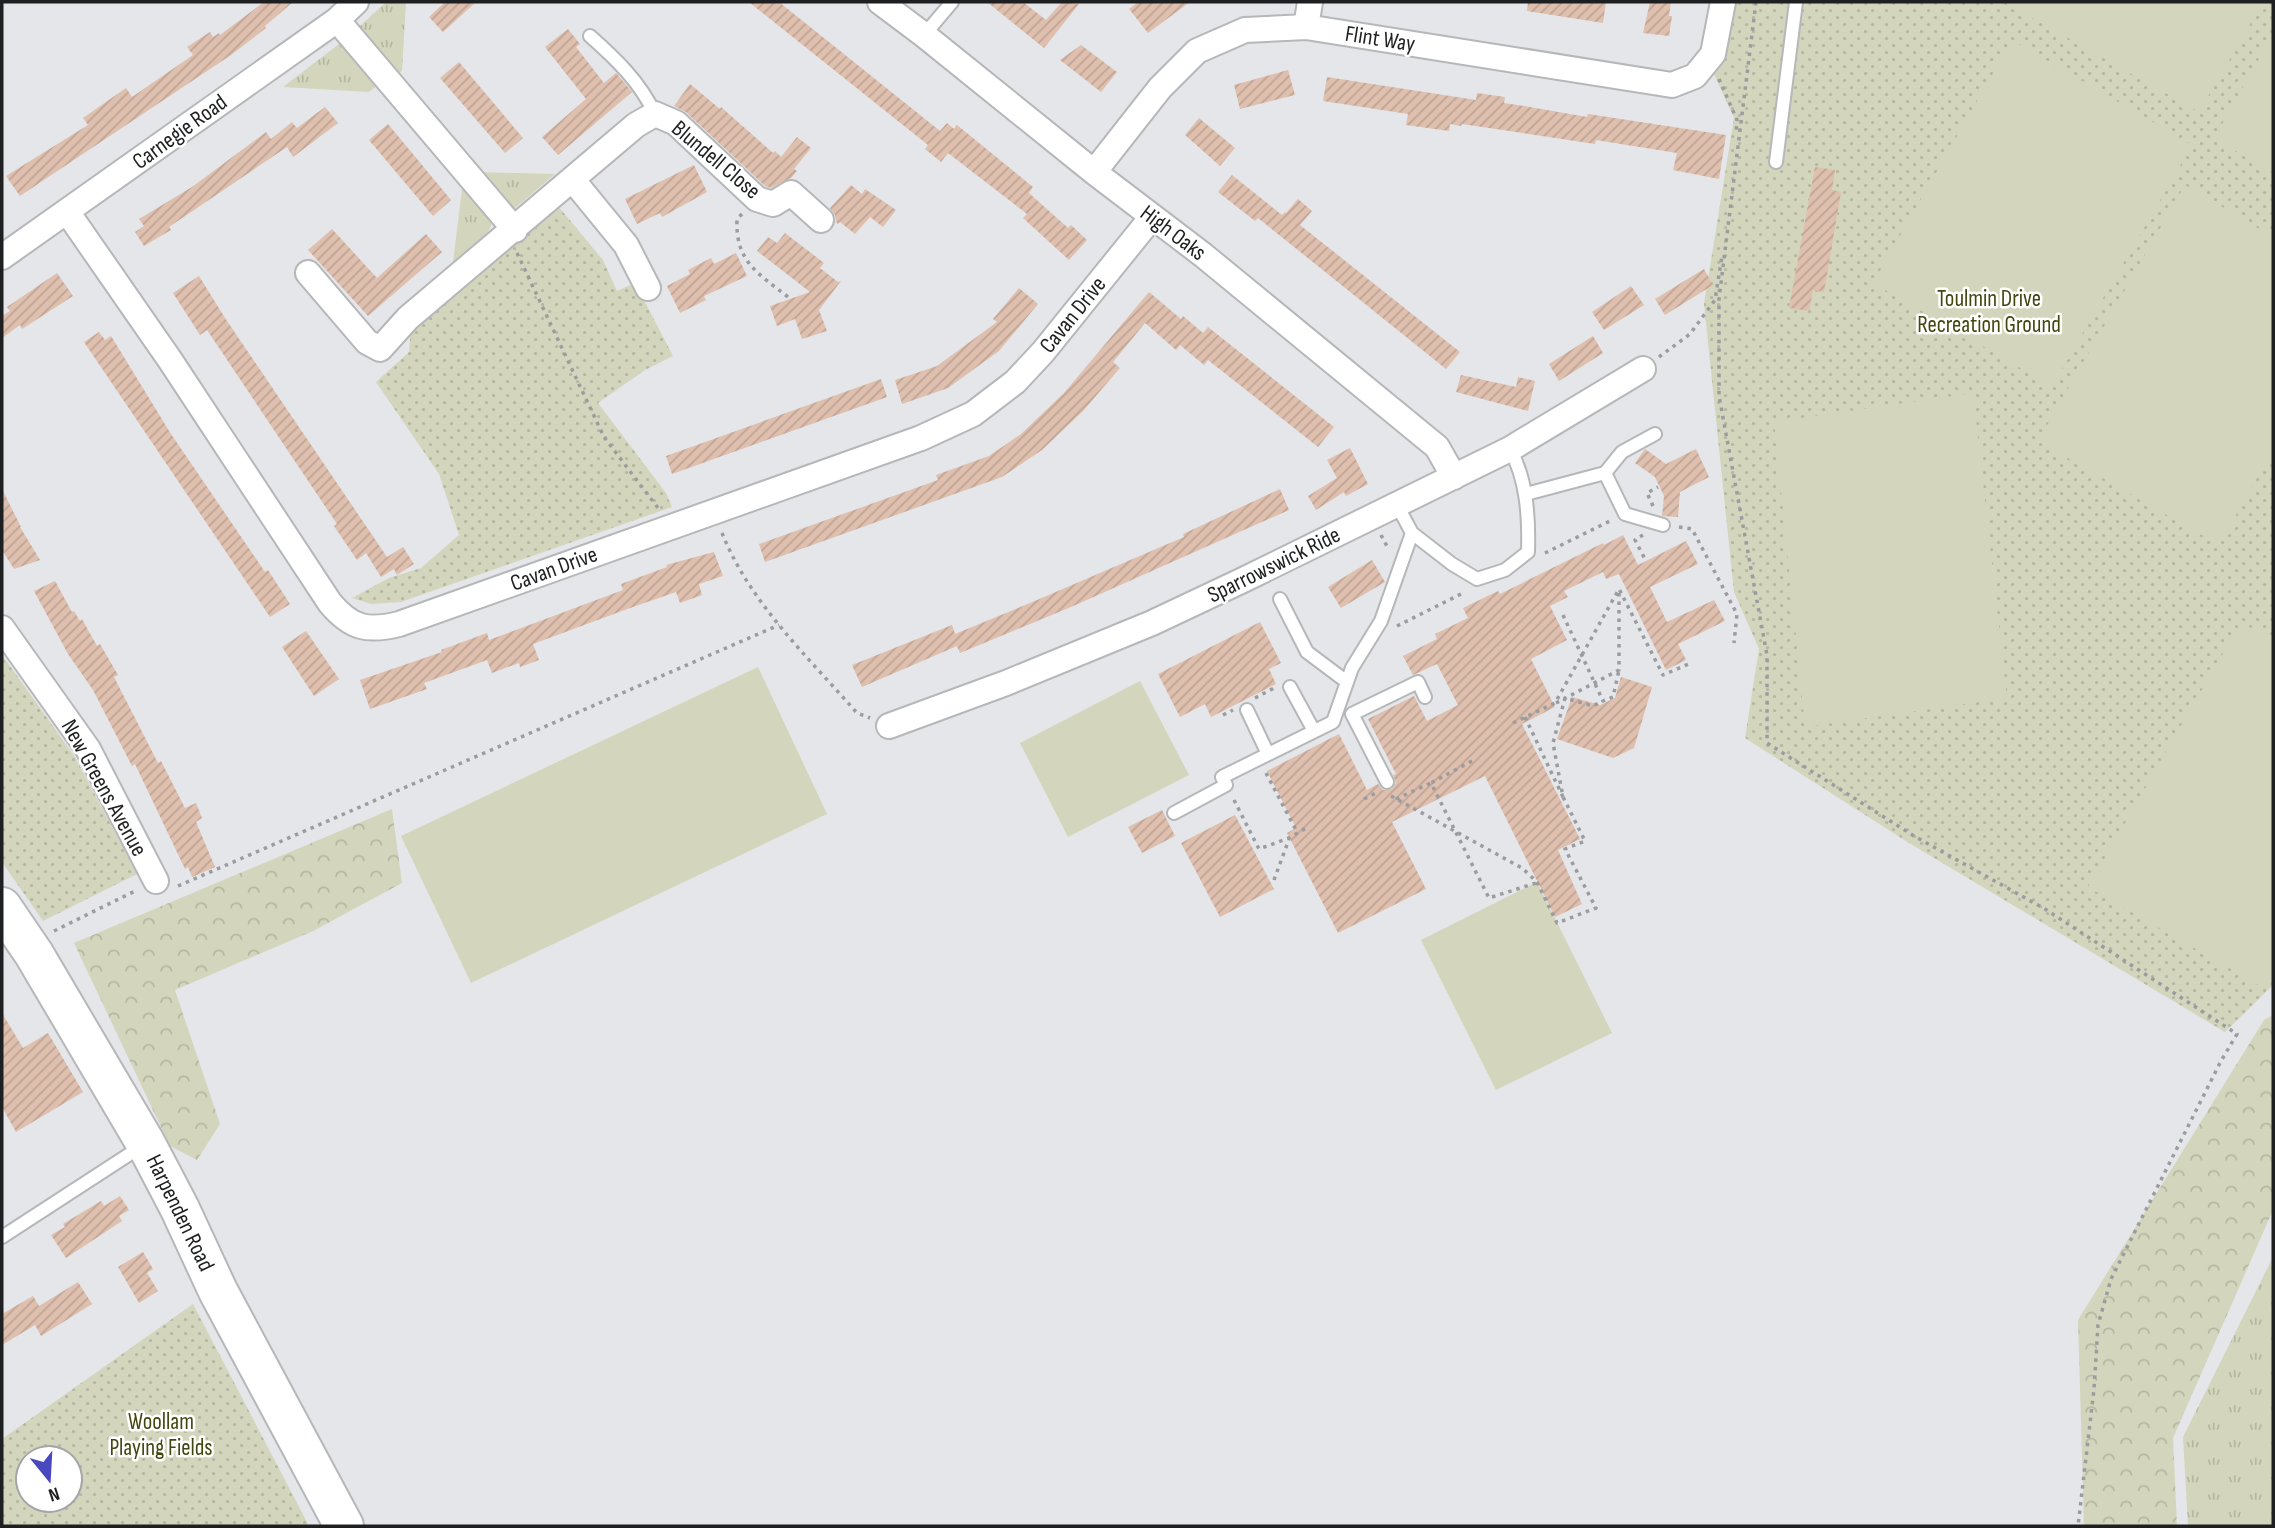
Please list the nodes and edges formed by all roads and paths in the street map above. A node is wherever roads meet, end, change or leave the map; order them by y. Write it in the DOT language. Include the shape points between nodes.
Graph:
graph roads {
  1 [pos="356,2"];
  2 [pos="880,2"];
  3 [pos="952,2"];
  4 [pos="1310,2"];
  5 [pos="1723,2"];
  6 [pos="1756,2"];
  7 [pos="1796,2"];
  8 [pos="337,20"];
  9 [pos="1306,27"];
  10 [pos="924,35"];
  11 [pos="590,36"];
  12 [pos="1711,57"];
  13 [pos="655,114"];
  14 [pos="1776,162"];
  15 [pos="1094,172"];
  16 [pos="572,179"];
  17 [pos="757,199"];
  18 [pos="68,213"];
  19 [pos="1152,217"];
  20 [pos="821,220"];
  21 [pos="512,232"];
  22 [pos="2,257"];
  23 [pos="309,273"];
  24 [pos="648,288"];
  25 [pos="788,297"];
  26 [pos="1643,369"];
  27 [pos="1655,434"];
  28 [pos="1510,449"];
  29 [pos="1605,474"];
  30 [pos="1454,477"];
  31 [pos="1525,494"];
  32 [pos="1397,505"];
  33 [pos="714,512"];
  34 [pos="1663,525"];
  35 [pos="672,527"];
  36 [pos="1412,533"];
  37 [pos="1457,583"];
  38 [pos="1619,589"];
  39 [pos="1465,592"];
  40 [pos="1280,599"];
  41 [pos="1563,614"];
  42 [pos="1398,616"];
  43 [pos="779,625"];
  44 [pos="2,628"];
  45 [pos="1394,628"];
  46 [pos="1734,643"];
  47 [pos="1581,654"];
  48 [pos="1691,663"];
  49 [pos="1619,670"];
  50 [pos="1347,682"];
  51 [pos="1595,683"];
  52 [pos="1290,687"];
  53 [pos="1425,697"];
  54 [pos="1565,698"];
  55 [pos="1603,701"];
  56 [pos="1555,703"];
  57 [pos="1338,708"];
  58 [pos="1247,710"];
  59 [pos="1352,713"];
  60 [pos="1525,717"];
  61 [pos="1513,723"];
  62 [pos="889,726"];
  63 [pos="1314,731"];
  64 [pos="1265,760"];
  65 [pos="1472,761"];
  66 [pos="1431,783"];
  67 [pos="1226,785"];
  68 [pos="1385,789"];
  69 [pos="1563,797"];
  70 [pos="1364,799"];
  71 [pos="1396,799"];
  72 [pos="1174,813"];
  73 [pos="1308,827"];
  74 [pos="1297,832"];
  75 [pos="1456,833"];
  76 [pos="1289,838"];
  77 [pos="1274,880"];
  78 [pos="156,881"];
  79 [pos="1537,882"];
  80 [pos="2,907"];
  81 [pos="48,934"];
  82 [pos="146,1144"];
  83 [pos="2,1237"];
  84 [pos="344,1526"];
  85 [pos="2078,1526"];
  1 -- 8 [label="street, Carnegie Road"];
  2 -- 10 [label="street, High Oaks"];
  3 -- 10 [label="lane"];
  4 -- 9 [label="street"];
  5 -- 12 [label="street"];
  6 -- 85 [label="path" via="1719,299 1719,396 1767,655 1767,743 1914,836 2045,909 2237,1034 2111,1279 2098,1325"];
  7 -- 14 [label="lane"];
  8 -- 18 [label="street, Carnegie Road"];
  8 -- 21 [label="street"];
  9 -- 12 [label="street, Flint Way" via="1672,85 1695,76"];
  9 -- 15 [label="street, Flint Way" via="1245,30 1197,51 1160,88"];
  10 -- 15 [label="street, High Oaks"];
  11 -- 13 [label="lane" via="636,82"];
  12 -- 26 [label="path" via="1737,120 1715,300 1690,334"];
  13 -- 16 [label="street, Blundell Close"];
  13 -- 17 [label="street, Blundell Close" via="676,123"];
  15 -- 19 [label="street, High Oaks"];
  16 -- 21 [label="street, Blundell Close"];
  16 -- 24 [label="street" via="626,245"];
  17 -- 20 [label="street, Blundell Close" via="773,204 791,193"];
  17 -- 25 [label="path" via="737,219 741,251 751,268"];
  18 -- 22 [label="street, Carnegie Road"];
  18 -- 35 [label="street, Cavan Drive" via="330,603 348,621 368,628 399,624"];
  19 -- 30 [label="street, High Oaks" via="1437,447"];
  19 -- 33 [label="street, Cavan Drive" via="1043,352 1015,382 973,414 921,439"];
  21 -- 23 [label="street, Blundell Close" via="408,318 380,349 367,342"];
  21 -- 35 [label="path" via="604,437"];
  26 -- 28 [label="street, Sparrowswick Ride"];
  27 -- 29 [label="lane" via="1622,452"];
  28 -- 30 [label="street, Sparrowswick Ride"];
  28 -- 31 [label="lane"];
  29 -- 31 [label="lane"];
  29 -- 34 [label="lane" via="1625,514"];
  30 -- 32 [label="street, Sparrowswick Ride"];
  31 -- 36 [label="lane" via="1528,552 1505,570 1477,579"];
  32 -- 36 [label="lane"];
  32 -- 62 [label="street, Sparrowswick Ride" via="1152,623"];
  33 -- 35 [label="street, Cavan Drive"];
  33 -- 43 [label="path" via="728,548"];
  34 -- 46 [label="path" via="1692,529 1737,614"];
  36 -- 50 [label="lane" via="1381,621"];
  37 -- 39 [label="path"];
  38 -- 47 [label="path"];
  38 -- 48 [label="path" via="1663,676"];
  38 -- 49 [label="path"];
  40 -- 50 [label="lane" via="1307,652"];
  41 -- 47 [label="path"];
  42 -- 45 [label="path"];
  43 -- 62 [label="path" via="857,713"];
  43 -- 78 [label="path" via="172,888"];
  44 -- 78 [label="street, New Greens Avenue" via="88,750"];
  47 -- 51 [label="path"];
  47 -- 56 [label="path"];
  49 -- 51 [label="path"];
  49 -- 55 [label="path" via="1613,697"];
  50 -- 57 [label="lane"];
  51 -- 54 [label="path"];
  51 -- 55 [label="path"];
  52 -- 63 [label="lane"];
  53 -- 59 [label="lane" via="1418,682"];
  54 -- 55 [label="path" via="1593,706"];
  54 -- 56 [label="path"];
  54 -- 69 [label="path" via="1553,743"];
  56 -- 60 [label="path"];
  57 -- 59 [label="lane"];
  57 -- 63 [label="lane" via="1333,722"];
  58 -- 64 [label="lane"];
  59 -- 68 [label="lane"];
  60 -- 61 [label="path"];
  60 -- 69 [label="path"];
  63 -- 64 [label="lane"];
  64 -- 67 [label="lane" via="1222,777"];
  64 -- 74 [label="path"];
  65 -- 66 [label="path"];
  66 -- 71 [label="path"];
  66 -- 75 [label="path"];
  67 -- 72 [label="lane"];
  67 -- 76 [label="path" via="1259,849"];
  68 -- 70 [label="path"];
  68 -- 71 [label="path"];
  69 -- 79 [label="path" via="1585,841 1566,849 1596,908 1558,923"];
  71 -- 75 [label="path"];
  73 -- 74 [label="path"];
  74 -- 76 [label="path"];
  75 -- 79 [label="path" via="1522,868"];
  75 -- 79 [label="path" via="1489,898"];
  76 -- 77 [label="path"];
  78 -- 81 [label="path"];
  80 -- 82 [label="main road, Harpenden Road"];
  82 -- 83 [label="lane"];
  82 -- 84 [label="main road, Harpenden Road" via="218,1291"];
}
